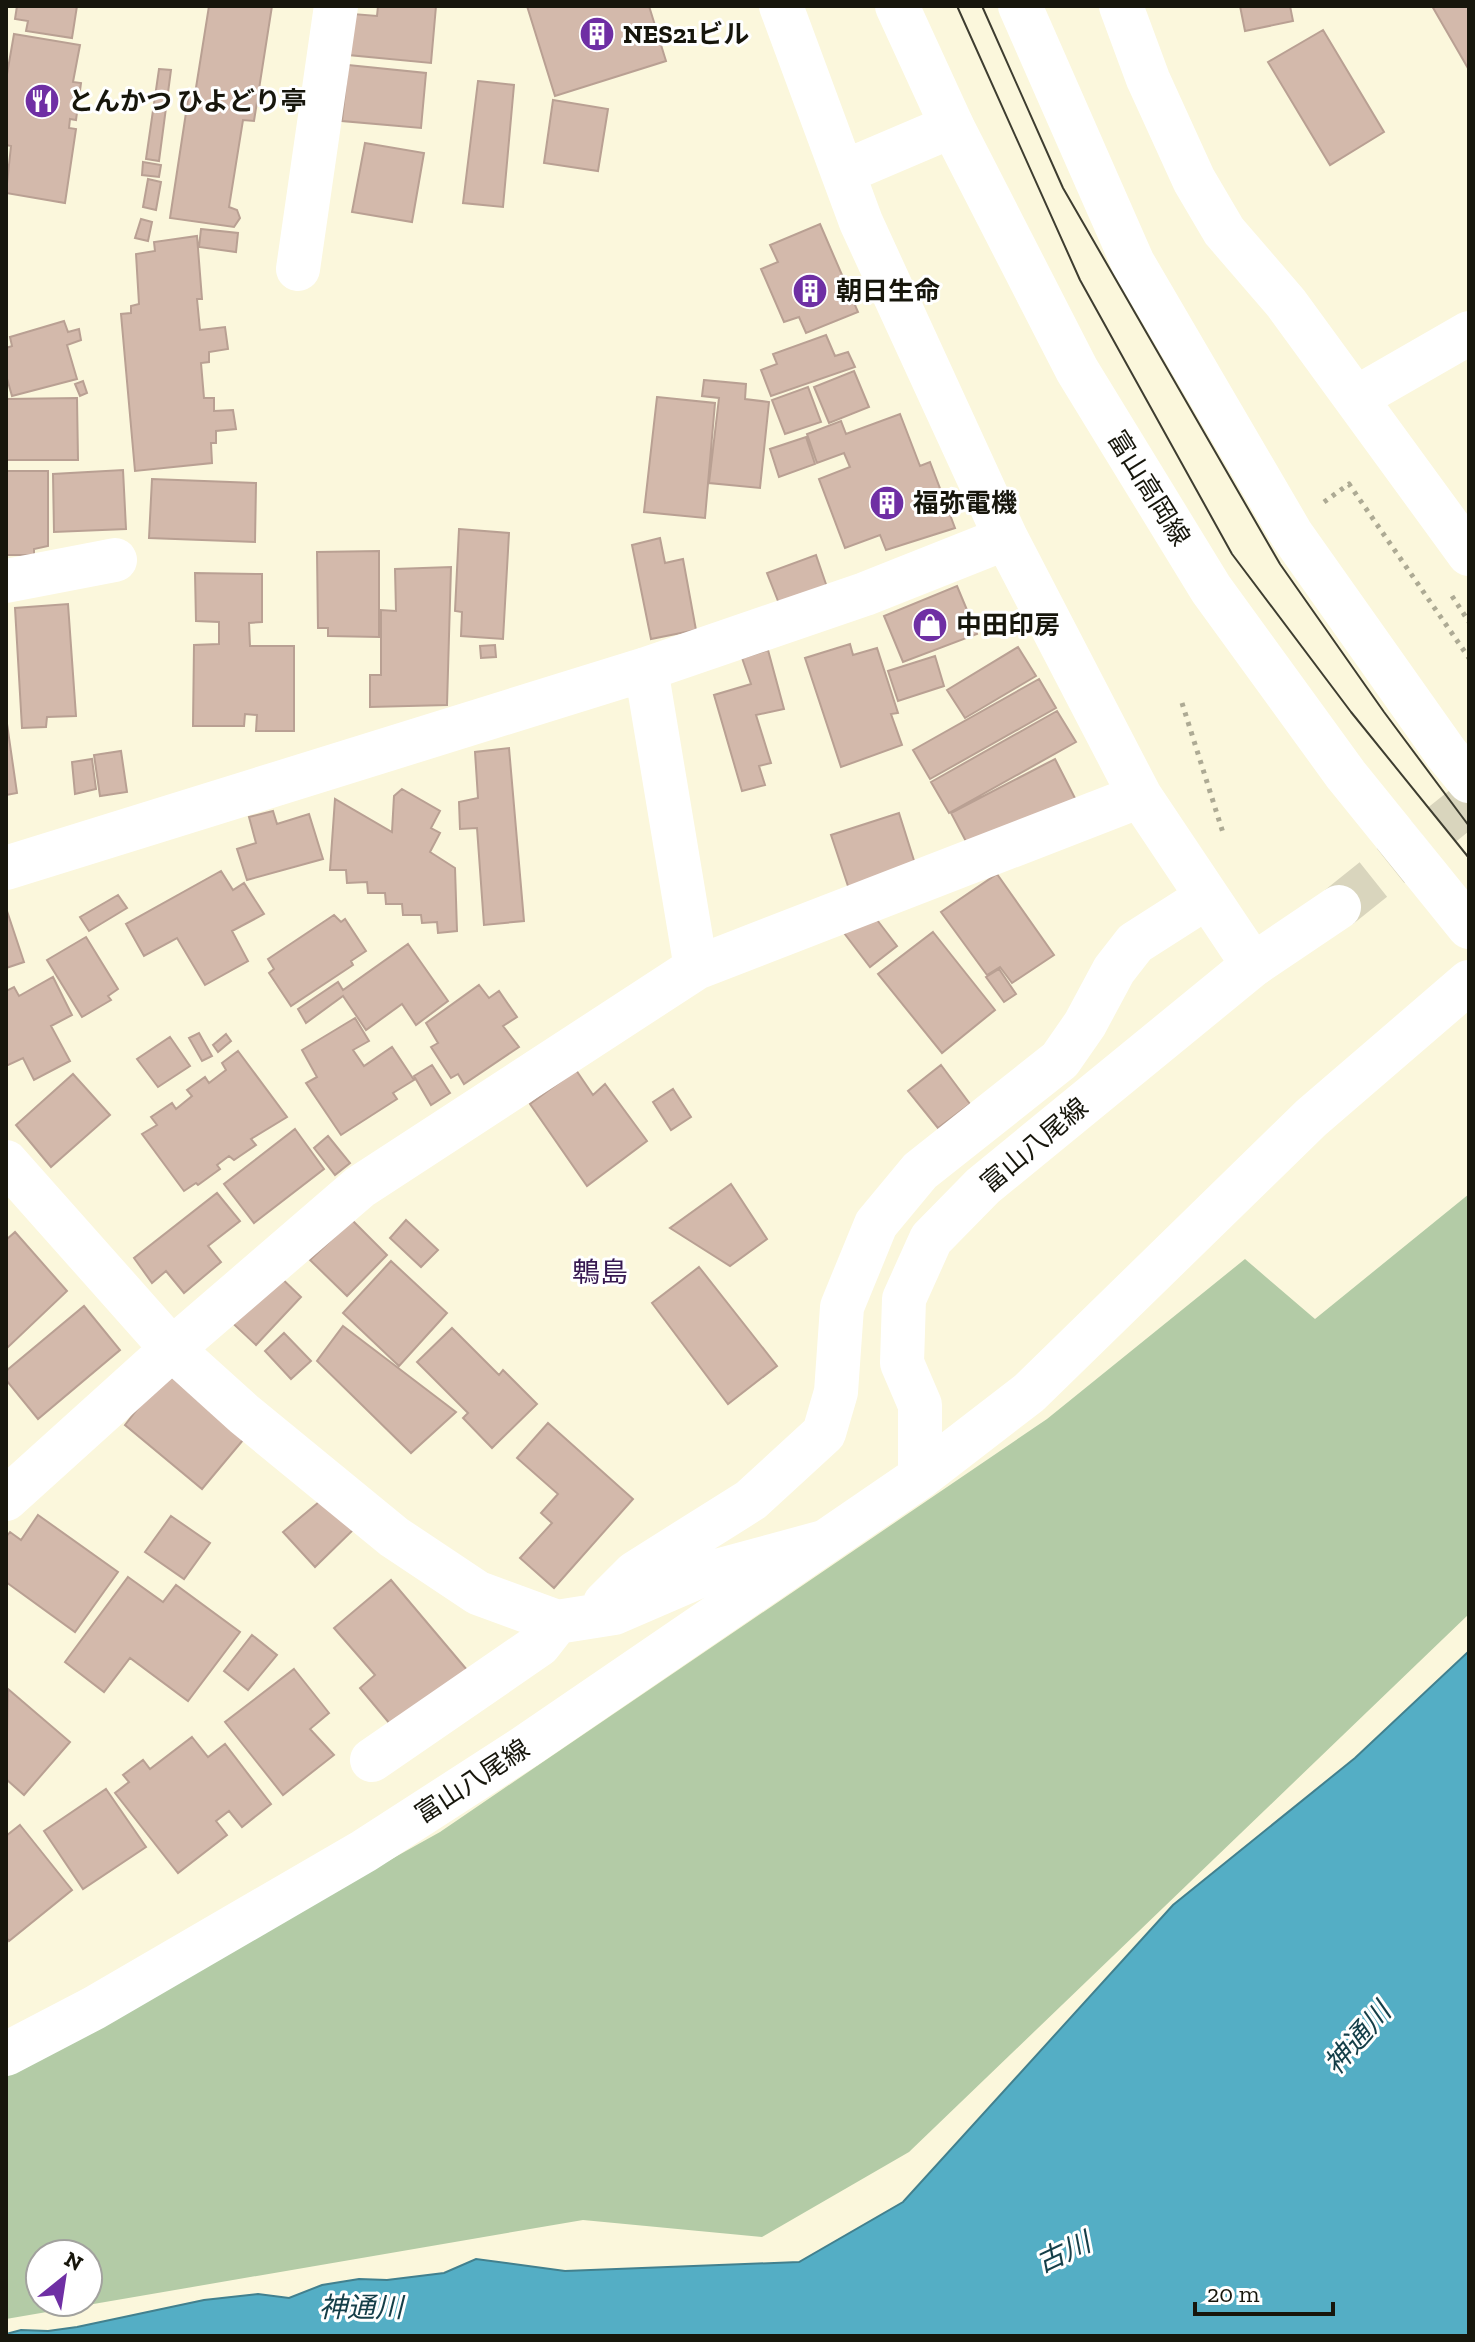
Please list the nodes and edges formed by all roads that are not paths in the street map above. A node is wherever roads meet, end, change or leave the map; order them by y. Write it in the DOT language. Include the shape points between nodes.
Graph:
graph roads {
  1 [pos="336,6"];
  2 [pos="781,6"];
  3 [pos="897,6"];
  4 [pos="1020,6"];
  5 [pos="1121,6"];
  6 [pos="952,126"];
  7 [pos="844,172"];
  8 [pos="298,269"];
  9 [pos="1469,333"];
  10 [pos="1356,398"];
  11 [pos="1006,538"];
  12 [pos="1469,554"];
  13 [pos="115,560"];
  14 [pos="6,581"];
  15 [pos="646,669"];
  16 [pos="1469,781"];
  17 [pos="1140,796"];
  18 [pos="6,868"];
  19 [pos="1207,897"];
  20 [pos="1339,907"];
  21 [pos="1469,927"];
  22 [pos="1253,965"];
  23 [pos="696,968"];
  24 [pos="1469,982"];
  25 [pos="6,1162"];
  26 [pos="172,1349"];
  27 [pos="920,1477"];
  28 [pos="6,1499"];
  29 [pos="828,1540"];
  30 [pos="574,1620"];
  31 [pos="372,1760"];
  32 [pos="6,2054"];
  1 -- 8 [label="street"];
  2 -- 7 [label="street"];
  3 -- 6 [label="street, 富山高岡線"];
  4 -- 16 [label="street" via="1133,263 1292,535"];
  5 -- 10 [label="street" via="1194,180 1224,231"];
  6 -- 7 [label="street"];
  6 -- 21 [label="street, 富山高岡線" via="1077,370 1211,589 1346,775"];
  7 -- 11 [label="street" via="861,222"];
  9 -- 10 [label="street"];
  10 -- 12 [label="street"];
  11 -- 15 [label="street" via="865,594"];
  11 -- 17 [label="street"];
  13 -- 14 [label="street"];
  15 -- 18 [label="street"];
  15 -- 23 [label="street"];
  17 -- 19 [label="street"];
  17 -- 23 [label="street"];
  19 -- 22 [label="street"];
  19 -- 30 [label="street" via="1135,943 1060,1060 920,1171 876,1224 842,1307 836,1392 824,1433 751,1500 635,1573"];
  20 -- 22 [label="street, 富山八尾線"];
  22 -- 27 [label="street, 富山八尾線" via="983,1186 931,1239 904,1299 902,1363 920,1405"];
  23 -- 26 [label="street" via="360,1187"];
  24 -- 27 [label="street, 富山八尾線" via="1311,1118 1029,1393"];
  25 -- 26 [label="street"];
  26 -- 28 [label="street"];
  26 -- 30 [label="street" via="394,1537 478,1593"];
  27 -- 29 [label="street, 富山八尾線"];
  29 -- 30 [label="street" via="702,1575 614,1613"];
  29 -- 32 [label="street, 富山八尾線" via="364,1851"];
  30 -- 31 [label="street"];
}
